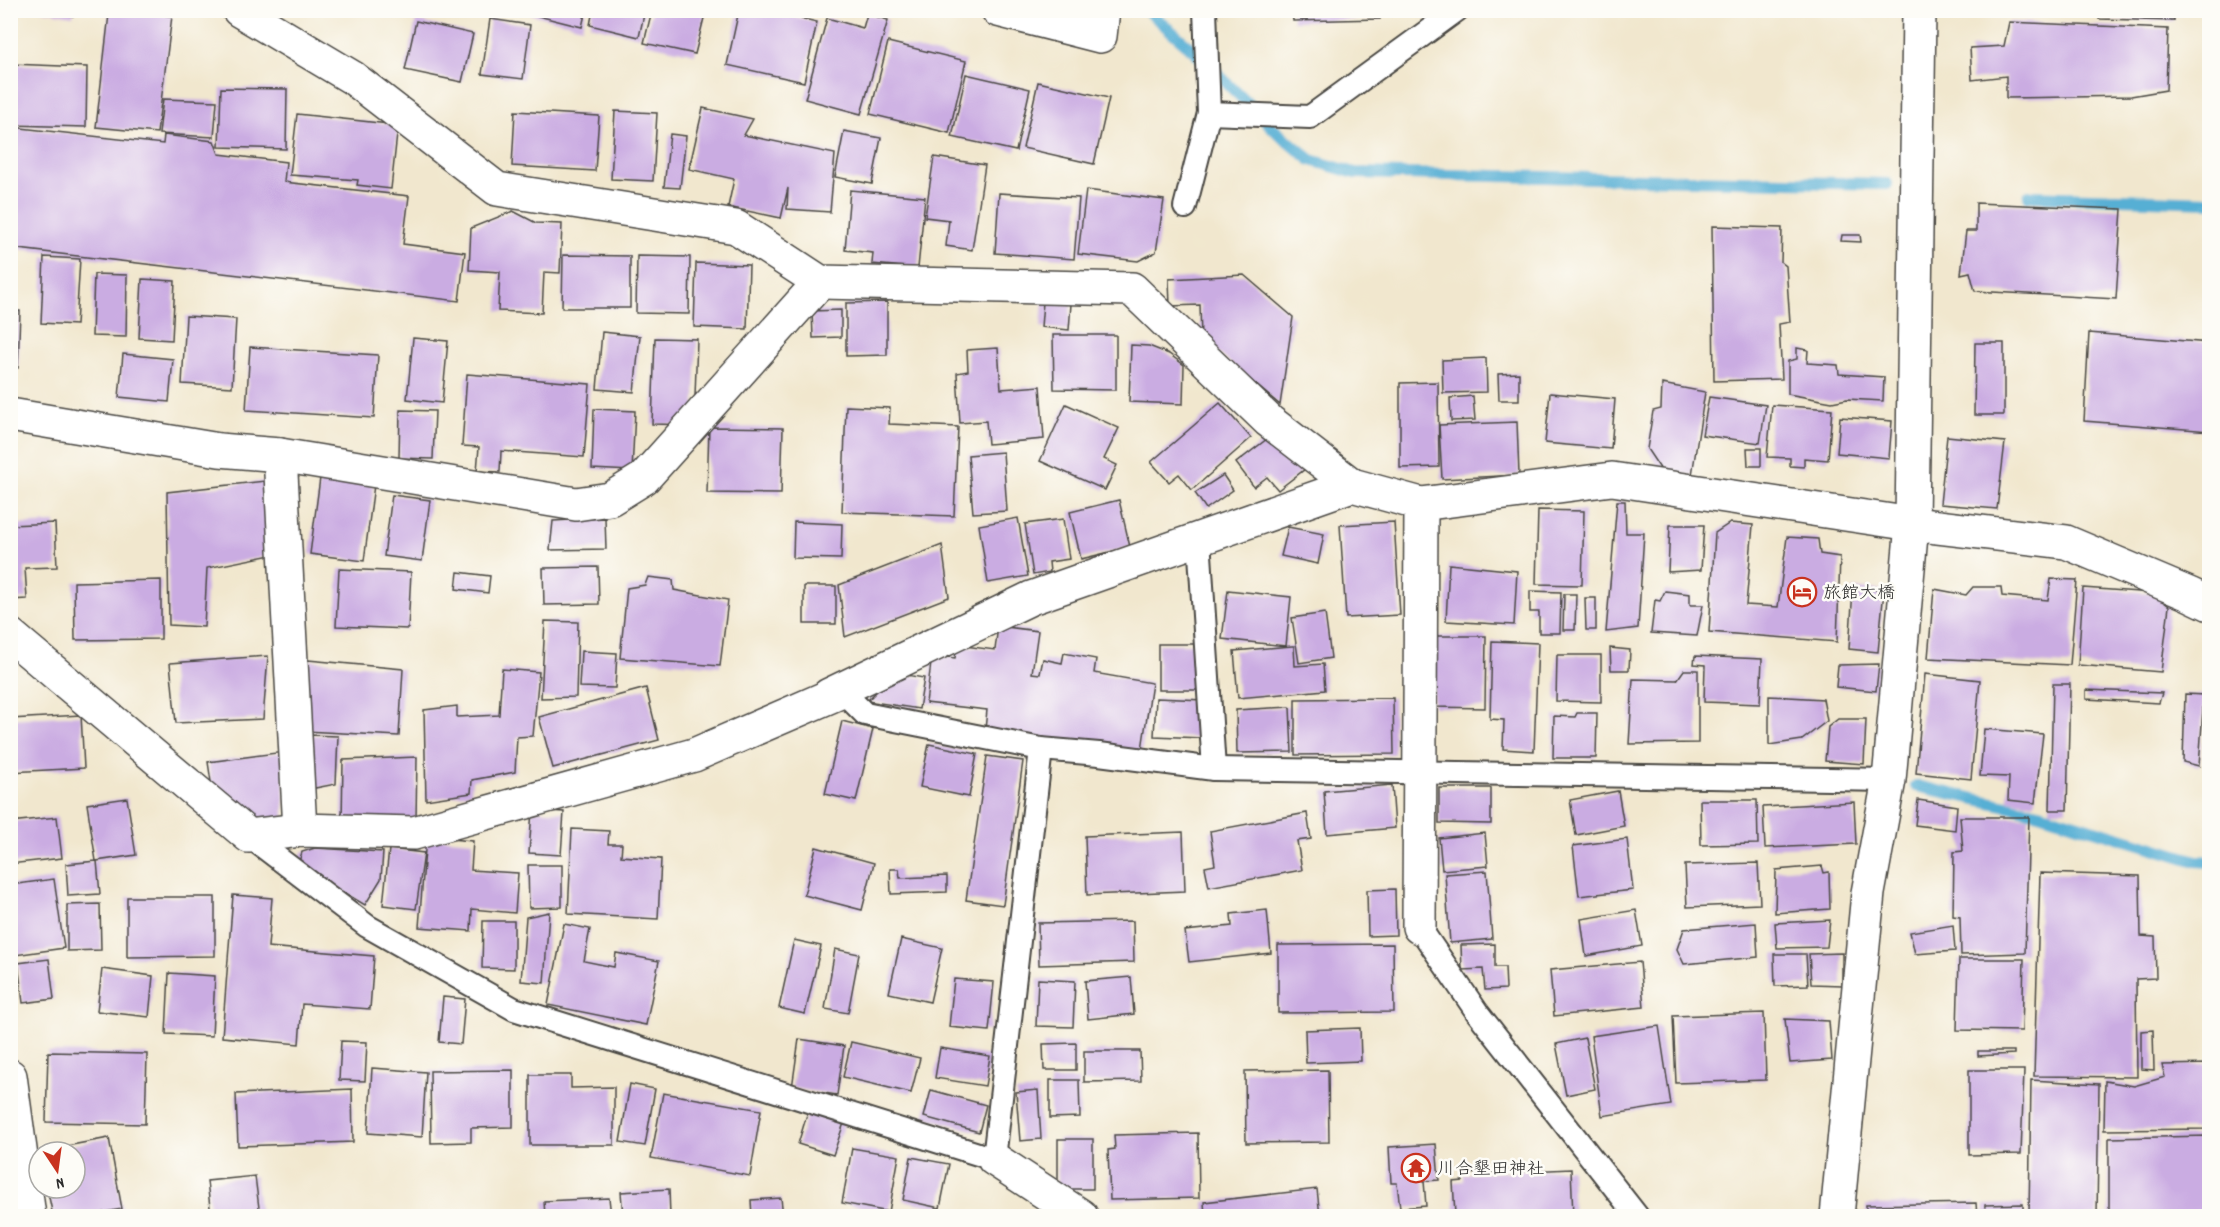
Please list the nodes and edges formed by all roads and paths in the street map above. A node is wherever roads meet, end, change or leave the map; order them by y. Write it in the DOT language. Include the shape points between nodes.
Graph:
graph roads {
  1 [pos="239,10"];
  2 [pos="998,10"];
  3 [pos="1103,10"];
  4 [pos="1205,10"];
  5 [pos="1457,10"];
  6 [pos="1919,10"];
  7 [pos="1209,113"];
  8 [pos="1185,207"];
  9 [pos="820,282"];
  10 [pos="10,415"];
  11 [pos="280,455"];
  12 [pos="1352,485"];
  13 [pos="1421,504"];
  14 [pos="1912,524"];
  15 [pos="1199,539"];
  16 [pos="2210,604"];
  17 [pos="10,635"];
  18 [pos="842,692"];
  19 [pos="1041,750"];
  20 [pos="1214,769"];
  21 [pos="1420,772"];
  22 [pos="1888,780"];
  23 [pos="300,830"];
  24 [pos="249,836"];
  25 [pos="1419,927"];
  26 [pos="10,1076"];
  27 [pos="994,1158"];
  28 [pos="29,1216"];
  29 [pos="1081,1216"];
  30 [pos="1637,1216"];
  31 [pos="1837,1216"];
  1 -- 9 [label="street" via="353,78 496,189 736,227"];
  2 -- 3 [label="street" via="1100,36"];
  4 -- 7 [label="lane"];
  5 -- 7 [label="lane" via="1310,117"];
  6 -- 14 [label="street"];
  7 -- 8 [label="lane"];
  9 -- 11 [label="street" via="644,478 610,499 576,504"];
  9 -- 12 [label="street" via="1132,289 1269,421"];
  10 -- 11 [label="street" via="219,450"];
  11 -- 23 [label="street"];
  12 -- 13 [label="street"];
  12 -- 15 [label="street"];
  13 -- 14 [label="street" via="1612,480"];
  13 -- 21 [label="street"];
  14 -- 16 [label="street" via="2066,542"];
  14 -- 22 [label="street"];
  15 -- 18 [label="street" via="1031,598 829,695"];
  15 -- 20 [label="lane"];
  17 -- 24 [label="street"];
  18 -- 19 [label="lane" via="865,714"];
  18 -- 23 [label="street" via="694,755 414,833"];
  19 -- 20 [label="lane"];
  19 -- 27 [label="lane"];
  20 -- 21 [label="lane"];
  21 -- 22 [label="lane"];
  21 -- 25 [label="street"];
  22 -- 31 [label="street" via="1868,893"];
  23 -- 24 [label="street"];
  24 -- 27 [label="lane" via="368,926 514,1009"];
  25 -- 30 [label="lane" via="1477,1012"];
  26 -- 28 [label="street"];
  27 -- 29 [label="street"];
}
